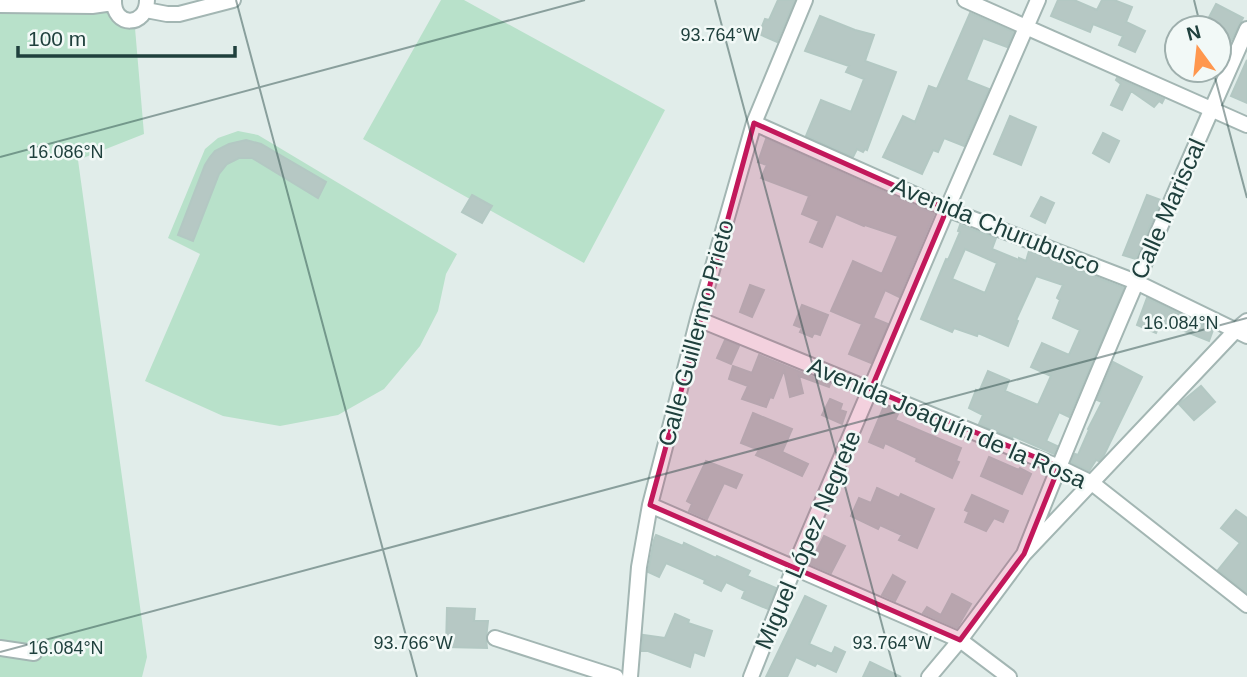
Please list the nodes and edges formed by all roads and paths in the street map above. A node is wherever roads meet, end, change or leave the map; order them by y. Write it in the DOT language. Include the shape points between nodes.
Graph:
graph roads {
  1 [pos="233,0"];
  2 [pos="805,0"];
  3 [pos="965,0"];
  4 [pos="1038,0"];
  5 [pos="114,2"];
  6 [pos="0,5"];
  7 [pos="146,5"];
  8 [pos="1027,27"];
  9 [pos="1247,29"];
  10 [pos="1212,109"];
  11 [pos="754,123"];
  12 [pos="1247,125"];
  13 [pos="947,209"];
  14 [pos="1136,282"];
  15 [pos="698,319"];
  16 [pos="1244,329"];
  17 [pos="871,389"];
  18 [pos="1059,467"];
  19 [pos="1092,483"];
  20 [pos="650,505"];
  21 [pos="1024,554"];
  22 [pos="794,568"];
  23 [pos="1247,605"];
  24 [pos="495,638"];
  25 [pos="960,640"];
  26 [pos="0,648"];
  27 [pos="34,653"];
  28 [pos="616,677"];
  29 [pos="630,677"];
  30 [pos="751,677"];
  31 [pos="929,677"];
  32 [pos="1009,677"];
  1 -- 7 [label="street" via="179,14"];
  2 -- 11 [label="street, Calle Guillermo Prieto"];
  3 -- 8 [label="street"];
  4 -- 8 [label="street, Miguel López Negrete"];
  5 -- 6 [label="street"];
  5 -- 7 [label="street" via="117,14 127,20 138,19"];
  8 -- 10 [label="street"];
  8 -- 13 [label="street, Miguel López Negrete"];
  9 -- 10 [label="street, Calle Mariscal"];
  10 -- 12 [label="street"];
  10 -- 14 [label="street, Calle Mariscal"];
  11 -- 13 [label="street, Avenida Churubusco"];
  11 -- 15 [label="street, Calle Guillermo Prieto"];
  13 -- 14 [label="street, Avenida Churubusco"];
  13 -- 17 [label="street, Miguel López Negrete"];
  14 -- 16 [label="street, Avenida Churubusco"];
  14 -- 18 [label="street, Calle Mariscal"];
  15 -- 17 [label="street, Avenida Joaquín de la Rosa"];
  15 -- 20 [label="street, Calle Guillermo Prieto"];
  16 -- 19 [label="street"];
  17 -- 18 [label="street, Avenida Joaquín de la Rosa"];
  17 -- 22 [label="street, Miguel López Negrete"];
  18 -- 19 [label="street, Avenida Joaquín de la Rosa"];
  18 -- 21 [label="street, Calle Mariscal"];
  19 -- 21 [label="street"];
  19 -- 23 [label="street, Avenida Joaquín de la Rosa"];
  20 -- 22 [label="street"];
  20 -- 29 [label="street, Calle Guillermo Prieto" via="639,568"];
  21 -- 25 [label="street"];
  22 -- 25 [label="street"];
  22 -- 30 [label="street, Miguel López Negrete"];
  24 -- 28 [label="street"];
  25 -- 31 [label="street"];
  25 -- 32 [label="street"];
  26 -- 27 [label="street"];
}
